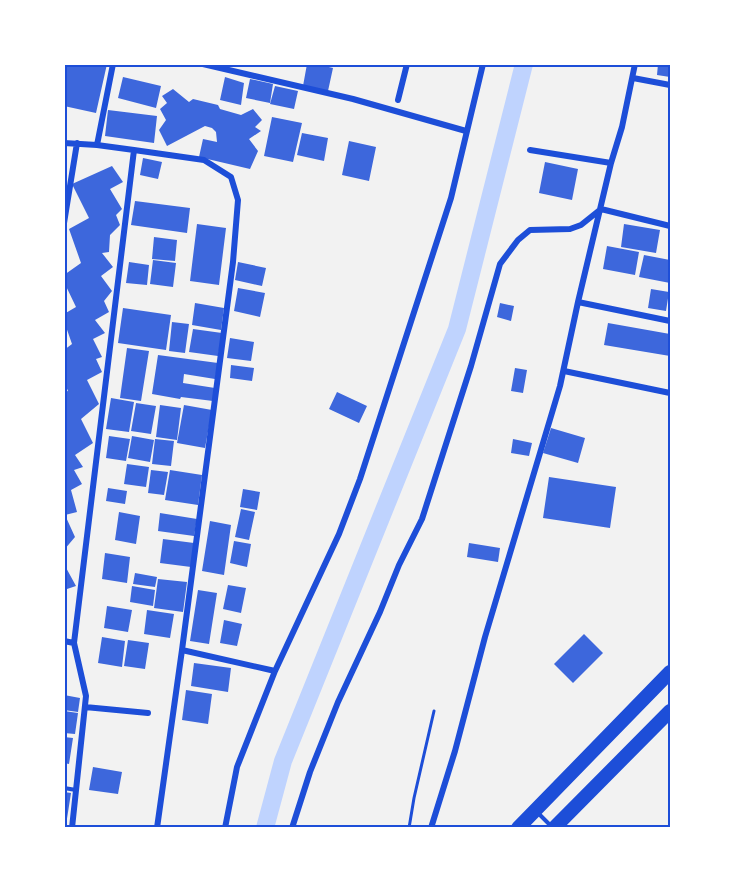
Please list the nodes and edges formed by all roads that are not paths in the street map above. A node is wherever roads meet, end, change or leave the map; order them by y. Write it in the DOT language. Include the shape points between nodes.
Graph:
graph roads {
  1 [pos="113,64"];
  2 [pos="203,64"];
  3 [pos="407,64"];
  4 [pos="483,64"];
  5 [pos="635,64"];
  6 [pos="633,78"];
  7 [pos="670,86"];
  8 [pos="398,100"];
  9 [pos="466,131"];
  10 [pos="64,143"];
  11 [pos="77,143"];
  12 [pos="97,145"];
  13 [pos="134,150"];
  14 [pos="530,150"];
  15 [pos="611,163"];
  16 [pos="601,210"];
  17 [pos="64,223"];
  18 [pos="670,226"];
  19 [pos="578,302"];
  20 [pos="670,321"];
  21 [pos="564,371"];
  22 [pos="670,393"];
  23 [pos="64,641"];
  24 [pos="74,643"];
  25 [pos="182,650"];
  26 [pos="275,671"];
  27 [pos="670,672"];
  28 [pos="85,707"];
  29 [pos="670,711"];
  30 [pos="148,713"];
  31 [pos="64,788"];
  32 [pos="76,790"];
  33 [pos="536,810"];
  34 [pos="72,828"];
  35 [pos="157,828"];
  36 [pos="225,828"];
  37 [pos="292,828"];
  38 [pos="431,828"];
  39 [pos="518,828"];
  40 [pos="553,828"];
  1 -- 12 [label="street"];
  2 -- 9 [label="street" via="353,99"];
  3 -- 8 [label="street"];
  4 -- 9 [label="street"];
  5 -- 6 [label="street"];
  6 -- 7 [label="street"];
  6 -- 15 [label="street"];
  9 -- 26 [label="street" via="452,198 360,479 339,534"];
  10 -- 11 [label="street"];
  11 -- 12 [label="street"];
  11 -- 17 [label="street"];
  12 -- 13 [label="street"];
  13 -- 24 [label="street"];
  13 -- 25 [label="street" via="204,160 231,177 238,200"];
  14 -- 15 [label="street"];
  15 -- 16 [label="street"];
  16 -- 18 [label="street"];
  16 -- 19 [label="street"];
  16 -- 37 [label="street" via="570,229 530,230 500,264 422,519 338,702"];
  19 -- 20 [label="street"];
  19 -- 21 [label="street"];
  21 -- 22 [label="street"];
  21 -- 38 [label="street"];
  23 -- 24 [label="street"];
  24 -- 28 [label="street"];
  25 -- 26 [label="street"];
  25 -- 35 [label="street"];
  26 -- 36 [label="street" via="237,767"];
  27 -- 33 [label="highway"];
  28 -- 30 [label="street"];
  28 -- 32 [label="street"];
  29 -- 40 [label="highway"];
  31 -- 32 [label="lane"];
  32 -- 34 [label="street"];
  33 -- 39 [label="highway"];
  33 -- 40 [label="lane"];
}
